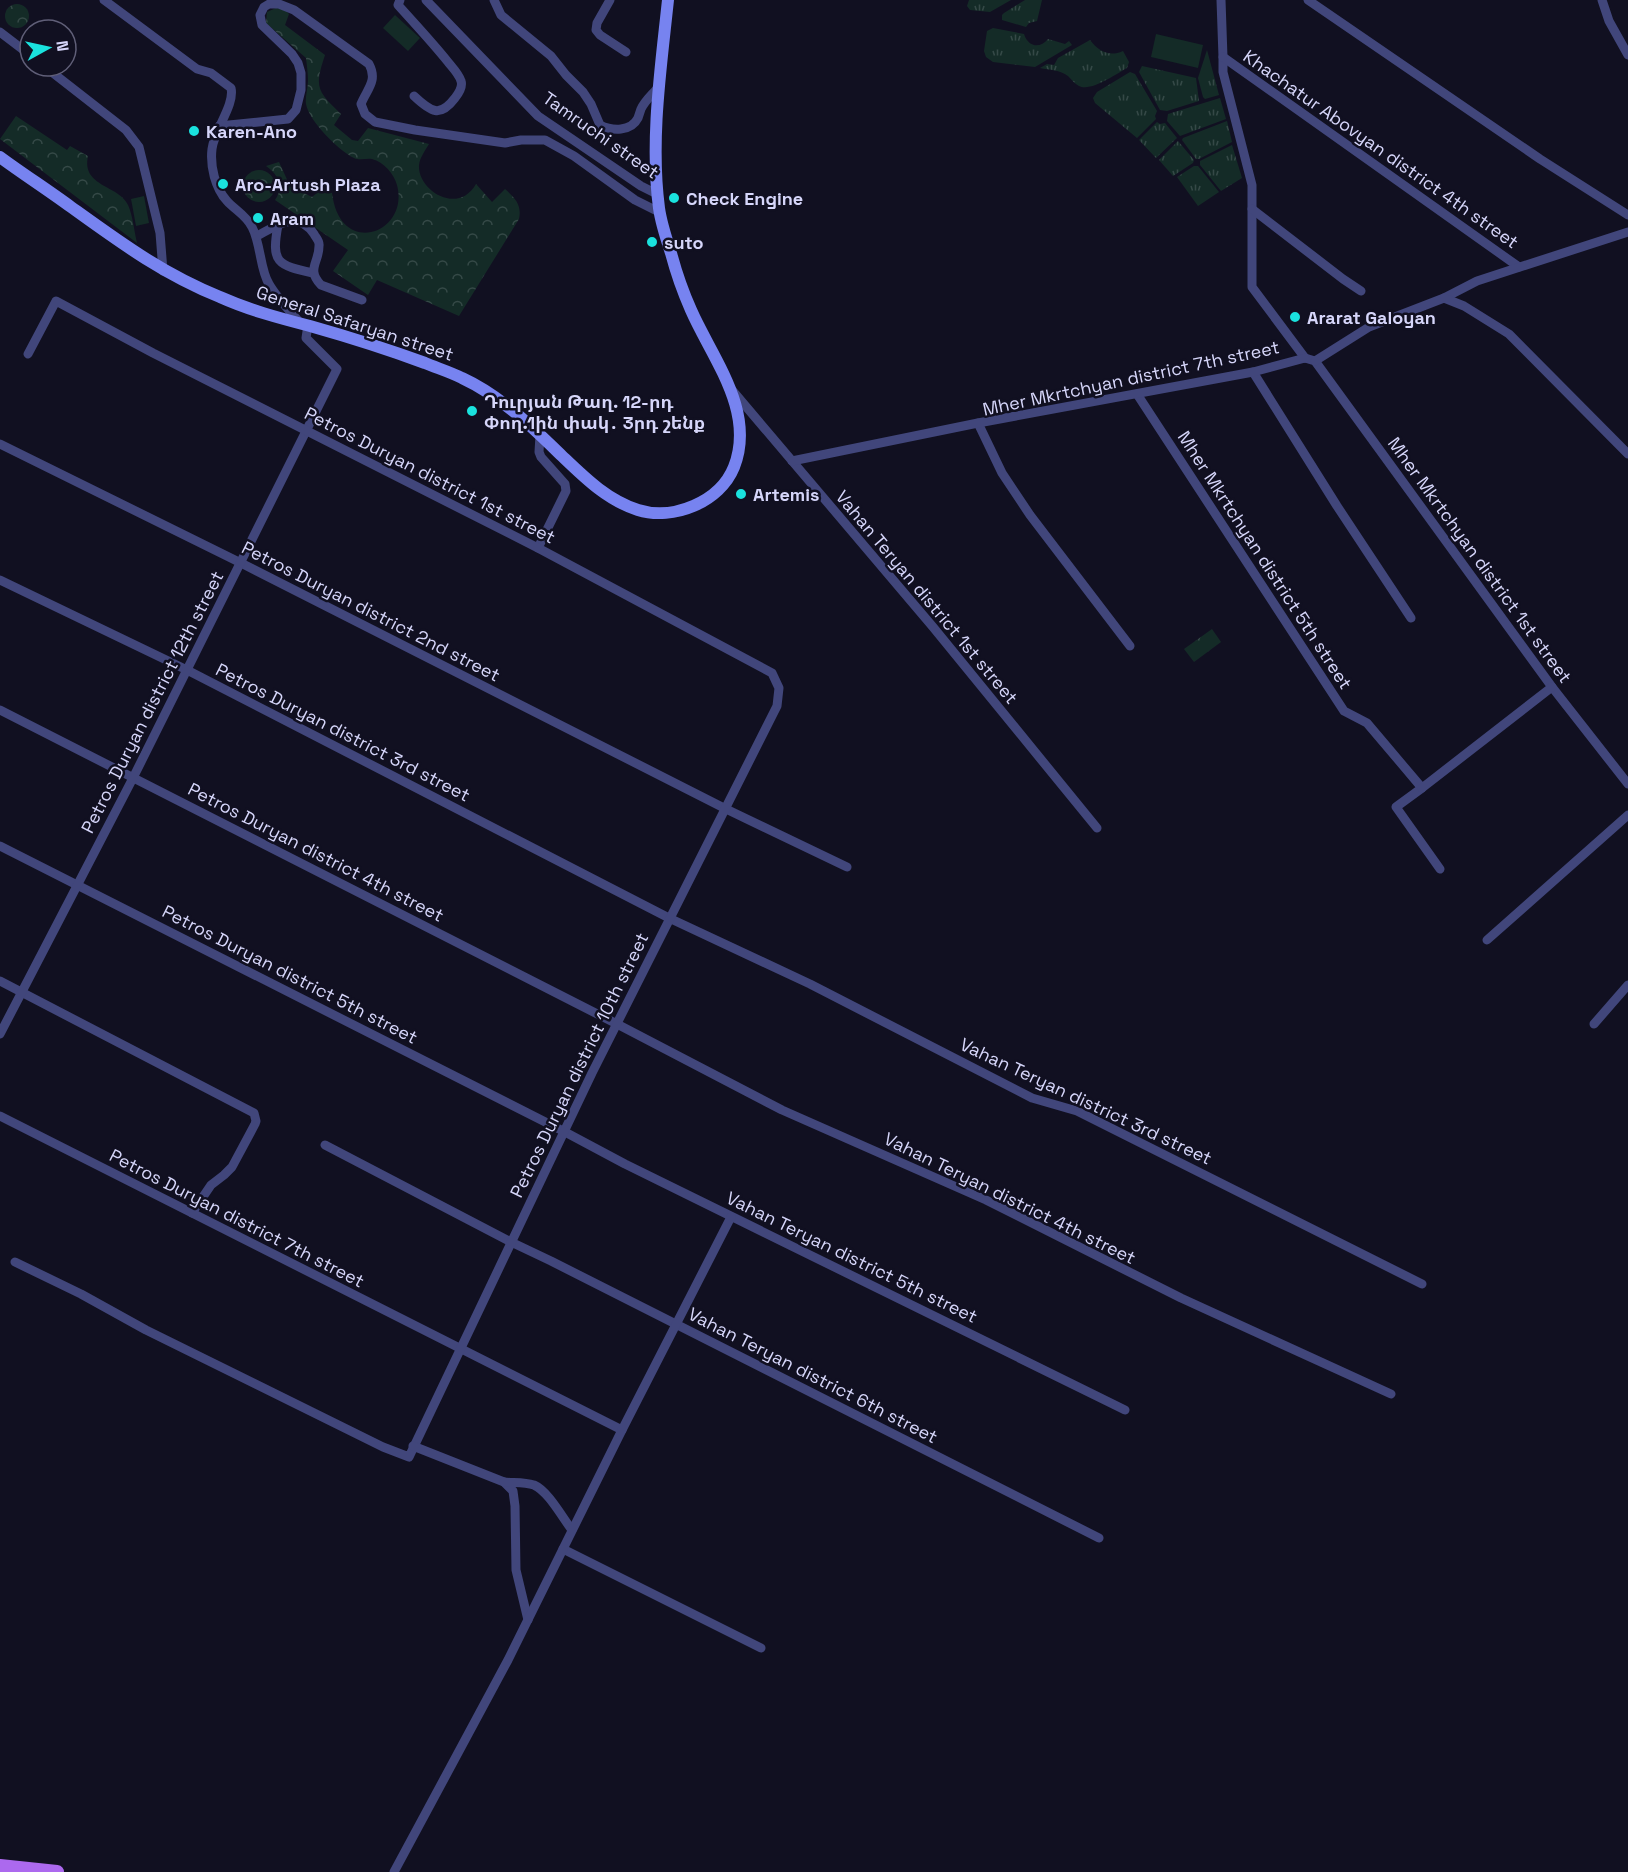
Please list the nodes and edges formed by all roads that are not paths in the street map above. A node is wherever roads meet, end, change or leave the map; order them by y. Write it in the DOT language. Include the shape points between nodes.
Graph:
graph roads {
  1 [pos="104,0"];
  2 [pos="400,0"];
  3 [pos="426,0"];
  4 [pos="494,0"];
  5 [pos="610,0"];
  6 [pos="668,0"];
  7 [pos="1221,0"];
  8 [pos="1308,0"];
  9 [pos="1602,0"];
  10 [pos="0,32"];
  11 [pos="18,46"];
  12 [pos="626,52"];
  13 [pos="1628,55"];
  14 [pos="1224,57"];
  15 [pos="59,78"];
  16 [pos="660,86"];
  17 [pos="414,96"];
  18 [pos="219,126"];
  19 [pos="0,157"];
  20 [pos="657,194"];
  21 [pos="1252,209"];
  22 [pos="659,212"];
  23 [pos="1628,215"];
  24 [pos="278,225"];
  25 [pos="1628,232"];
  26 [pos="257,236"];
  27 [pos="1519,267"];
  28 [pos="163,271"];
  29 [pos="313,273"];
  30 [pos="1361,291"];
  31 [pos="1444,298"];
  32 [pos="362,300"];
  33 [pos="304,324"];
  34 [pos="28,354"];
  35 [pos="1310,359"];
  36 [pos="1253,372"];
  37 [pos="730,388"];
  38 [pos="1137,394"];
  39 [pos="978,423"];
  40 [pos="305,431"];
  41 [pos="540,435"];
  42 [pos="0,444"];
  43 [pos="1628,454"];
  44 [pos="792,461"];
  45 [pos="538,548"];
  46 [pos="241,563"];
  47 [pos="0,580"];
  48 [pos="1411,618"];
  49 [pos="1130,646"];
  50 [pos="187,670"];
  51 [pos="1552,687"];
  52 [pos="779,688"];
  53 [pos="0,710"];
  54 [pos="133,778"];
  55 [pos="1628,784"];
  56 [pos="1422,788"];
  57 [pos="726,809"];
  58 [pos="1628,815"];
  59 [pos="1097,828"];
  60 [pos="0,846"];
  61 [pos="847,867"];
  62 [pos="1440,869"];
  63 [pos="77,885"];
  64 [pos="669,918"];
  65 [pos="1487,940"];
  66 [pos="0,981"];
  67 [pos="1628,985"];
  68 [pos="21,992"];
  69 [pos="618,1024"];
  70 [pos="1593,1024"];
  71 [pos="0,1034"];
  72 [pos="0,1116"];
  73 [pos="565,1132"];
  74 [pos="325,1145"];
  75 [pos="192,1213"];
  76 [pos="731,1216"];
  77 [pos="511,1242"];
  78 [pos="15,1262"];
  79 [pos="1422,1284"];
  80 [pos="677,1325"];
  81 [pos="460,1349"];
  82 [pos="1392,1394"];
  83 [pos="1125,1410"];
  84 [pos="622,1430"];
  85 [pos="413,1446"];
  86 [pos="504,1482"];
  87 [pos="572,1530"];
  88 [pos="1099,1538"];
  89 [pos="563,1549"];
  90 [pos="528,1620"];
  91 [pos="760,1648"];
  92 [pos="0,1866"];
  93 [pos="57,1872"];
  94 [pos="394,1872"];
  1 -- 18 [label="street" via="197,69 211,73 231,88 232,95"];
  2 -- 17 [label="street" via="398,5 461,82 461,90 447,109 429,109"];
  3 -- 20 [label="street, Tamruchi street" via="538,116"];
  4 -- 16 [label="street" via="501,15 551,56 583,92 600,125 608,129 630,127"];
  5 -- 12 [label="street" via="596,30"];
  6 -- 16 [label="main road, General Safaryan street"];
  7 -- 14 [label="street, Mher Mkrtchyan district 1st street"];
  8 -- 23 [label="street"];
  9 -- 13 [label="street"];
  10 -- 11 [label="street"];
  14 -- 21 [label="street, Mher Mkrtchyan district 1st street" via="1222,72 1252,185"];
  14 -- 27 [label="street, Khachatur Abovyan district 4th street"];
  15 -- 28 [label="street" via="126,130 139,147 160,233"];
  16 -- 20 [label="main road, General Safaryan street"];
  18 -- 22 [label="street" via="288,118 296,110 301,90 298,63 260,21 264,7 274,3 294,10 369,64 374,78 361,104 375,122 505,143 545,140"];
  18 -- 26 [label="street" via="212,148 217,186 226,201 247,217"];
  19 -- 28 [label="main road, General Safaryan street"];
  20 -- 22 [label="main road, General Safaryan street"];
  21 -- 30 [label="street"];
  21 -- 35 [label="street, Mher Mkrtchyan district 1st street" via="1252,287"];
  22 -- 37 [label="main road, General Safaryan street" via="690,310"];
  24 -- 26 [label="street"];
  24 -- 29 [label="street" via="274,252 278,258 288,267"];
  24 -- 29 [label="street" via="300,221 311,230 319,242"];
  25 -- 27 [label="street, Mher Mkrtchyan district 7th street"];
  26 -- 33 [label="street" via="268,283"];
  27 -- 31 [label="street, Mher Mkrtchyan district 7th street" via="1477,281"];
  28 -- 33 [label="main road, General Safaryan street" via="221,298"];
  29 -- 32 [label="street" via="321,285"];
  31 -- 35 [label="street, Mher Mkrtchyan district 7th street" via="1370,327"];
  31 -- 43 [label="street" via="1509,334"];
  33 -- 40 [label="street, Petros Duryan district 12th street" via="306,338 337,369"];
  33 -- 41 [label="main road, General Safaryan street" via="386,348 463,378 494,395"];
  34 -- 40 [label="street, Petros Duryan district 1st street" via="56,300"];
  35 -- 36 [label="street, Mher Mkrtchyan district 7th street"];
  35 -- 51 [label="street, Mher Mkrtchyan district 1st street"];
  36 -- 38 [label="street, Mher Mkrtchyan district 7th street"];
  36 -- 48 [label="street"];
  37 -- 41 [label="main road, General Safaryan street" via="740,434 734,467 711,497 679,511 641,511 620,503 596,488"];
  37 -- 44 [label="street, Vahan Teryan district 1st street"];
  38 -- 39 [label="street, Mher Mkrtchyan district 7th street"];
  38 -- 56 [label="street, Mher Mkrtchyan district 5th street" via="1344,711 1366,723"];
  39 -- 44 [label="street"];
  39 -- 49 [label="street, Mher Mkrtchyan district 7th street" via="1002,473 1030,515"];
  40 -- 45 [label="street, Petros Duryan district 1st street"];
  40 -- 46 [label="street, Petros Duryan district 12th street"];
  41 -- 45 [label="street" via="541,457 565,484 566,491"];
  42 -- 46 [label="street, Petros Duryan district 2nd street"];
  44 -- 59 [label="street, Vahan Teryan district 1st street"];
  45 -- 52 [label="street, Petros Duryan district 1st street" via="772,673"];
  46 -- 50 [label="street, Petros Duryan district 12th street"];
  46 -- 57 [label="street, Petros Duryan district 2nd street"];
  47 -- 50 [label="street, Petros Duryan district 3rd street"];
  50 -- 54 [label="street, Petros Duryan district 12th street"];
  50 -- 64 [label="street, Petros Duryan district 3rd street"];
  51 -- 55 [label="street, Mher Mkrtchyan district 1st street"];
  51 -- 56 [label="street"];
  52 -- 57 [label="street, Petros Duryan district 10th street" via="777,706"];
  53 -- 54 [label="street, Petros Duryan district 4th street"];
  54 -- 63 [label="street, Petros Duryan district 12th street"];
  54 -- 69 [label="street, Petros Duryan district 4th street"];
  56 -- 62 [label="street" via="1396,807"];
  57 -- 61 [label="street, Petros Duryan district 2nd street"];
  57 -- 64 [label="street, Petros Duryan district 10th street"];
  58 -- 65 [label="street"];
  60 -- 63 [label="street, Petros Duryan district 5th street"];
  63 -- 68 [label="street, Petros Duryan district 12th street"];
  63 -- 73 [label="street, Petros Duryan district 5th street"];
  64 -- 69 [label="street, Petros Duryan district 10th street"];
  64 -- 79 [label="street, Vahan Teryan district 3rd street" via="810,984 1032,1098 1077,1111"];
  66 -- 68 [label="street"];
  67 -- 70 [label="street"];
  68 -- 71 [label="street, Petros Duryan district 12th street"];
  68 -- 75 [label="street" via="254,1113 255,1124 232,1167 211,1185"];
  69 -- 73 [label="street, Petros Duryan district 10th street"];
  69 -- 82 [label="street, Vahan Teryan district 4th street" via="782,1110 986,1200 1202,1308"];
  72 -- 75 [label="street, Petros Duryan district 7th street"];
  73 -- 76 [label="street, Vahan Teryan district 5th street"];
  73 -- 77 [label="street, Petros Duryan district 10th street"];
  74 -- 77 [label="street, Vahan Teryan district 6th street"];
  75 -- 81 [label="street, Petros Duryan district 7th street"];
  76 -- 80 [label="street"];
  76 -- 83 [label="street, Vahan Teryan district 5th street"];
  77 -- 80 [label="street, Vahan Teryan district 6th street"];
  77 -- 81 [label="street, Petros Duryan district 10th street"];
  78 -- 85 [label="street, Petros Duryan district 10th street" via="383,1448 409,1457"];
  80 -- 84 [label="street"];
  80 -- 88 [label="street, Vahan Teryan district 6th street"];
  81 -- 84 [label="street, Petros Duryan district 7th street"];
  81 -- 85 [label="street, Petros Duryan district 10th street"];
  84 -- 87 [label="street"];
  85 -- 86 [label="street"];
  86 -- 87 [label="street" via="536,1486"];
  86 -- 90 [label="street" via="513,1491 516,1570"];
  87 -- 89 [label="street"];
  89 -- 90 [label="street"];
  89 -- 91 [label="street"];
  90 -- 94 [label="street"];
  92 -- 93 [label="main road"];
}
